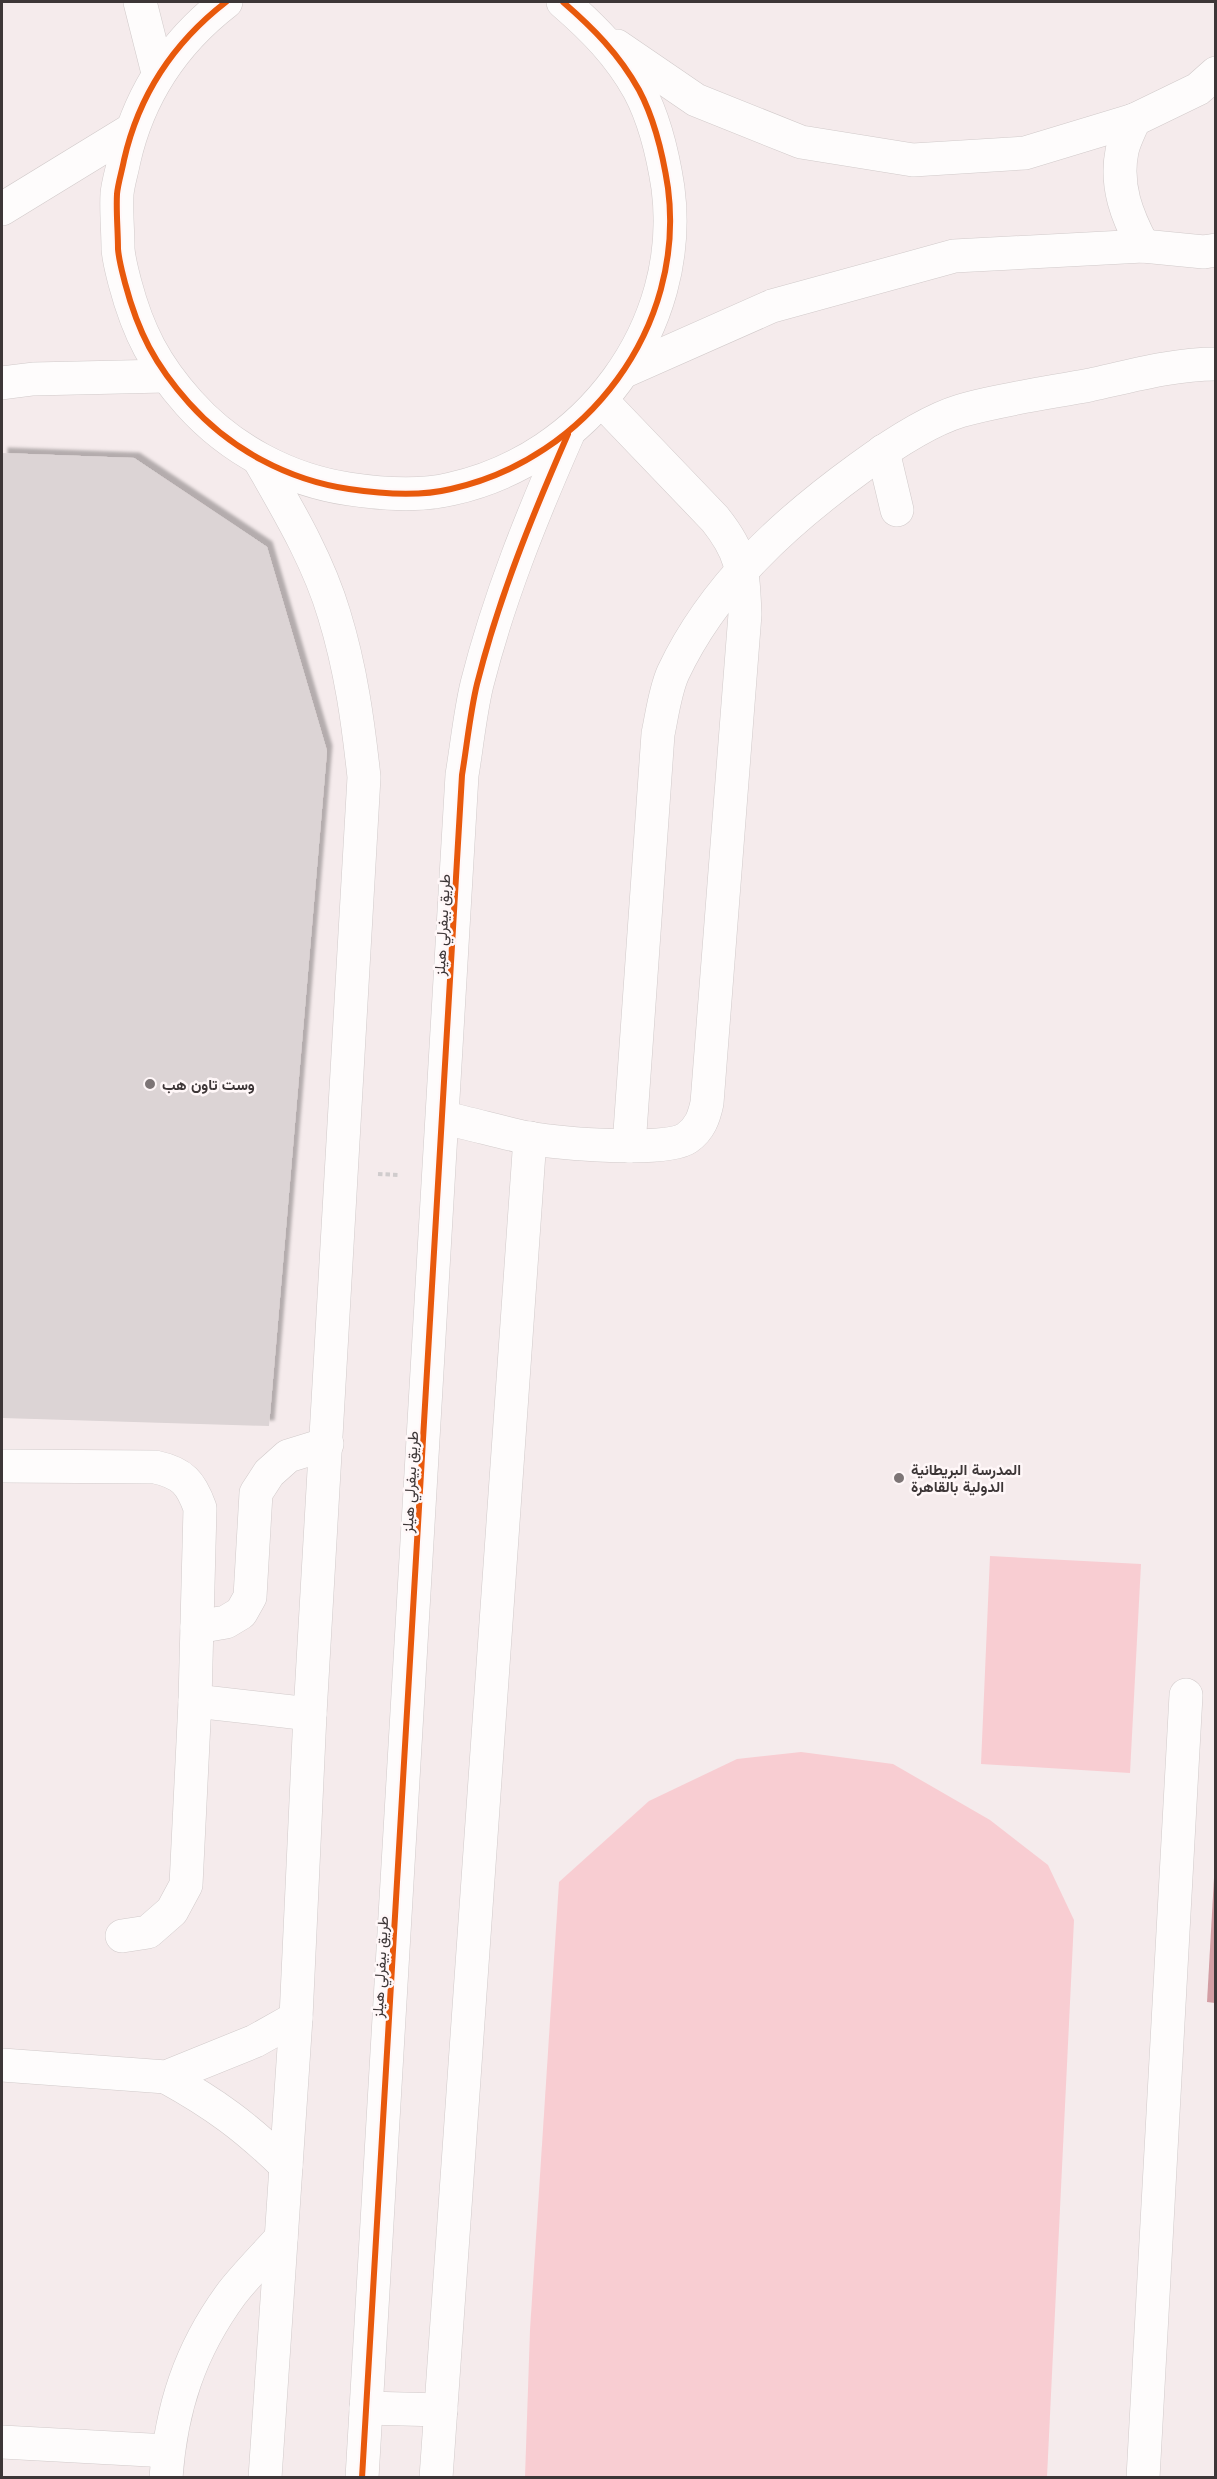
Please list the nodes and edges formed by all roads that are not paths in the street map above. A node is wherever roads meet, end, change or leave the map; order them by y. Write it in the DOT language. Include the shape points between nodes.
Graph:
graph roads {
  1 [pos="140,2"];
  2 [pos="226,2"];
  3 [pos="563,2"];
  4 [pos="602,36"];
  5 [pos="159,72"];
  6 [pos="1215,73"];
  7 [pos="1134,120"];
  8 [pos="131,130"];
  9 [pos="2,209"];
  10 [pos="1143,246"];
  11 [pos="1215,250"];
  12 [pos="1215,364"];
  13 [pos="623,372"];
  14 [pos="165,376"];
  15 [pos="2,383"];
  16 [pos="602,401"];
  17 [pos="568,434"];
  18 [pos="883,451"];
  19 [pos="260,461"];
  20 [pos="897,510"];
  21 [pos="743,568"];
  22 [pos="444,1118"];
  23 [pos="530,1138"];
  24 [pos="629,1146"];
  25 [pos="327,1444"];
  26 [pos="2,1466"];
  27 [pos="197,1627"];
  28 [pos="1186,1695"];
  29 [pos="195,1701"];
  30 [pos="310,1713"];
  31 [pos="122,1935"];
  32 [pos="297,2018"];
  33 [pos="2,2065"];
  34 [pos="166,2077"];
  35 [pos="286,2166"];
  36 [pos="281,2238"];
  37 [pos="366,2408"];
  38 [pos="441,2410"];
  39 [pos="2,2442"];
  40 [pos="167,2464"];
  41 [pos="265,2478"];
  42 [pos="362,2478"];
  43 [pos="436,2478"];
  44 [pos="1143,2478"];
  1 -- 5 [label="street"];
  2 -- 5 [label="street" via="199,22"];
  3 -- 4 [label="street"];
  4 -- 7 [label="street" via="696,100 717,109 801,142 913,160 1025,153"];
  4 -- 13 [label="street" via="639,91 663,151 671,215 664,280 643,341"];
  5 -- 8 [label="street"];
  6 -- 7 [label="street" via="1198,89"];
  7 -- 10 [label="street" via="1122,151 1120,184 1127,217"];
  8 -- 9 [label="street"];
  8 -- 14 [label="street" via="117,192 118,257 135,319"];
  10 -- 11 [label="street"];
  10 -- 13 [label="street" via="954,256 772,306"];
  12 -- 18 [label="street" via="1159,370 959,411"];
  13 -- 16 [label="street"];
  14 -- 15 [label="street"];
  14 -- 19 [label="street" via="207,424"];
  16 -- 17 [label="street"];
  16 -- 21 [label="street" via="715,519 731,540"];
  17 -- 19 [label="street" via="513,468 451,489 386,495 321,485"];
  17 -- 22 [label="street, طريق بيفرلي هيلز" via="500,601 476,686 462,775"];
  18 -- 20 [label="street"];
  18 -- 21 [label="street" via="821,496"];
  19 -- 25 [label="street" via="302,535 334,613 355,694 364,777"];
  21 -- 24 [label="street" via="698,625 672,675 658,734"];
  21 -- 24 [label="street" via="745,614 708,1103 703,1122 686,1139 665,1145"];
  22 -- 23 [label="street"];
  22 -- 37 [label="street, طريق بيفرلي هيلز"];
  23 -- 24 [label="street"];
  23 -- 38 [label="street"];
  25 -- 27 [label="street" via="288,1456 269,1473 256,1493 250,1597 241,1613 226,1622"];
  25 -- 30 [label="street"];
  26 -- 27 [label="street" via="155,1467 172,1471 192,1487 200,1508"];
  27 -- 29 [label="street"];
  28 -- 44 [label="street"];
  29 -- 30 [label="street"];
  29 -- 31 [label="street" via="186,1885 172,1911 148,1932"];
  30 -- 32 [label="street"];
  32 -- 34 [label="street" via="255,2041"];
  32 -- 35 [label="street"];
  33 -- 34 [label="street"];
  34 -- 35 [label="street" via="210,2101 250,2131"];
  35 -- 36 [label="street"];
  36 -- 40 [label="street" via="233,2293 197,2352 174,2414"];
  36 -- 41 [label="street"];
  37 -- 38 [label="street"];
  37 -- 42 [label="street, طريق بيفرلي هيلز"];
  38 -- 43 [label="street"];
  39 -- 40 [label="street"];
}
